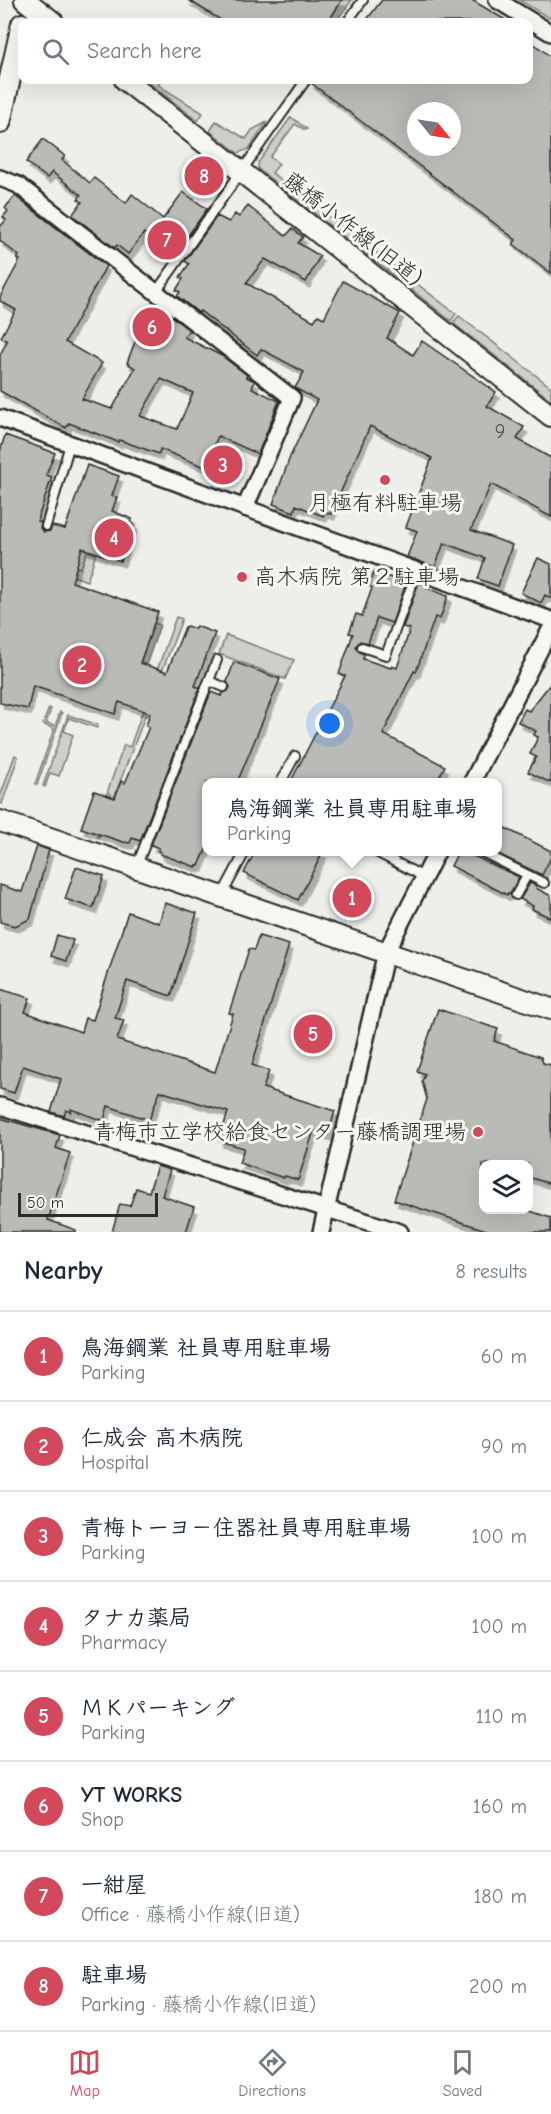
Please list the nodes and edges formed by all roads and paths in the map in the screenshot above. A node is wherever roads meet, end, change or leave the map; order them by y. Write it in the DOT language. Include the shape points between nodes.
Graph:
graph roads {
  1 [pos="363,0"];
  2 [pos="498,0"];
  3 [pos="27,1"];
  4 [pos="24,18"];
  5 [pos="48,18"];
  6 [pos="350,18"];
  7 [pos="527,18"];
  8 [pos="533,22"];
  9 [pos="551,33"];
  10 [pos="18,45"];
  11 [pos="130,84"];
  12 [pos="303,84"];
  13 [pos="0,123"];
  14 [pos="240,171"];
  15 [pos="0,178"];
  16 [pos="156,292"];
  17 [pos="551,417"];
  18 [pos="0,418"];
  19 [pos="69,444"];
  20 [pos="245,508"];
  21 [pos="46,526"];
  22 [pos="417,571"];
  23 [pos="551,620"];
  24 [pos="551,628"];
  25 [pos="362,647"];
  26 [pos="217,660"];
  27 [pos="209,681"];
  28 [pos="225,687"];
  29 [pos="295,756"];
  30 [pos="284,778"];
  31 [pos="475,778"];
  32 [pos="0,821"];
  33 [pos="243,856"];
  34 [pos="384,856"];
  35 [pos="435,856"];
  36 [pos="490,856"];
  37 [pos="136,867"];
  38 [pos="527,874"];
  39 [pos="424,877"];
  40 [pos="544,883"];
  41 [pos="516,895"];
  42 [pos="222,896"];
  43 [pos="386,952"];
  44 [pos="551,1009"];
  45 [pos="0,1106"];
  46 [pos="326,1208"];
  47 [pos="321,1232"];
  48 [pos="400,1232"];
  1 -- 6 [label="lane"];
  2 -- 7 [label="street"];
  3 -- 4 [label="street"];
  3 -- 5 [label="street"];
  8 -- 9 [label="street"];
  10 -- 13 [label="street"];
  11 -- 14 [label="street, 藤橋小作線(旧道)"];
  12 -- 14 [label="lane"];
  14 -- 16 [label="lane"];
  14 -- 17 [label="street, 藤橋小作線(旧道)"];
  15 -- 16 [label="street" via="18,185"];
  16 -- 20 [label="street" via="292,398"];
  18 -- 19 [label="street"];
  19 -- 20 [label="street"];
  19 -- 21 [label="lane"];
  20 -- 22 [label="street"];
  22 -- 23 [label="street"];
  22 -- 25 [label="lane" via="386,655"];
  24 -- 31 [label="street"];
  26 -- 27 [label="lane"];
  27 -- 28 [label="lane"];
  27 -- 37 [label="lane"];
  29 -- 30 [label="lane"];
  32 -- 37 [label="street"];
  33 -- 42 [label="lane"];
  34 -- 39 [label="lane"];
  35 -- 39 [label="street"];
  36 -- 38 [label="lane"];
  37 -- 42 [label="street"];
  38 -- 40 [label="lane"];
  38 -- 41 [label="lane"];
  39 -- 43 [label="street"];
  42 -- 43 [label="street"];
  43 -- 44 [label="street"];
  43 -- 46 [label="street"];
  45 -- 46 [label="street"];
  46 -- 47 [label="street"];
  46 -- 48 [label="street"];
}
